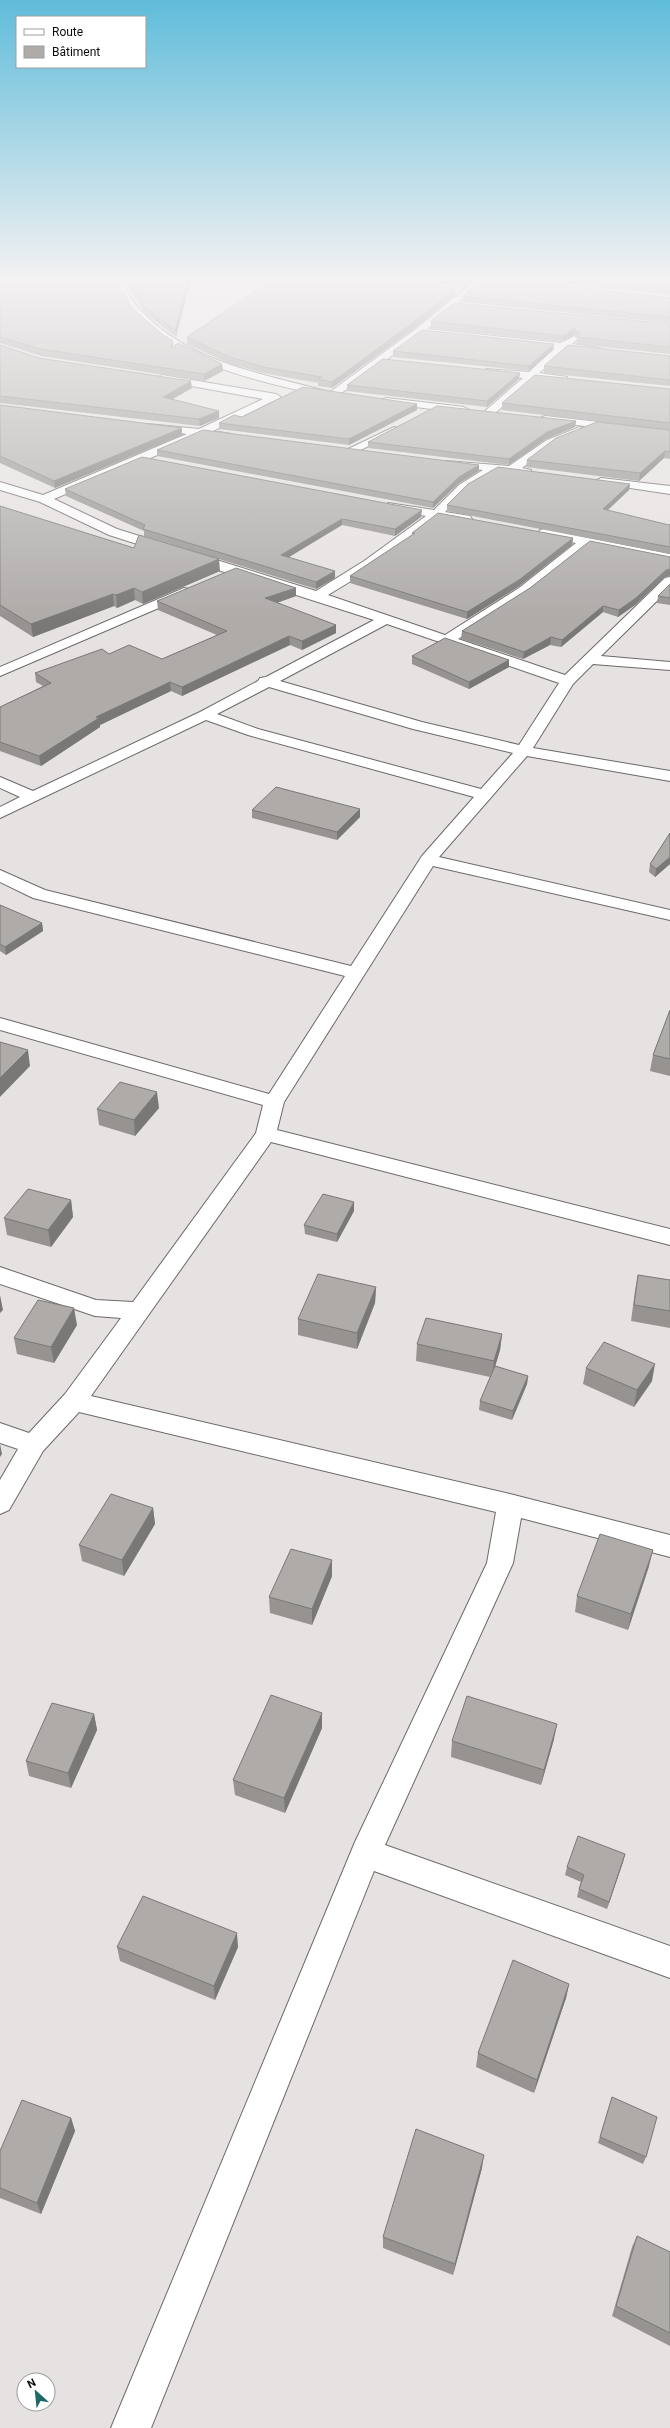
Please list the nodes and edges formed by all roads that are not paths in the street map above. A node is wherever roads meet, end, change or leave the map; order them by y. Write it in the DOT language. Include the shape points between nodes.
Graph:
graph roads {
  1 [pos="242,392"];
  2 [pos="283,392"];
  3 [pos="322,392"];
  4 [pos="336,392"];
  5 [pos="512,392"];
  6 [pos="332,395"];
  7 [pos="347,397"];
  8 [pos="273,398"];
  9 [pos="379,400"];
  10 [pos="434,407"];
  11 [pos="489,413"];
  12 [pos="504,414"];
  13 [pos="417,417"];
  14 [pos="535,418"];
  15 [pos="406,423"];
  16 [pos="596,424"];
  17 [pos="139,425"];
  18 [pos="199,433"];
  19 [pos="670,433"];
  20 [pos="239,437"];
  21 [pos="336,449"];
  22 [pos="350,452"];
  23 [pos="373,454"];
  24 [pos="141,458"];
  25 [pos="442,462"];
  26 [pos="163,463"];
  27 [pos="495,468"];
  28 [pos="513,469"];
  29 [pos="542,474"];
  30 [pos="588,480"];
  31 [pos="0,486"];
  32 [pos="670,490"];
  33 [pos="44,499"];
  34 [pos="378,503"];
  35 [pos="437,513"];
  36 [pos="475,520"];
  37 [pos="535,531"];
  38 [pos="587,541"];
  39 [pos="670,558"];
  40 [pos="234,571"];
  41 [pos="219,577"];
  42 [pos="670,581"];
  43 [pos="197,586"];
  44 [pos="318,596"];
  45 [pos="386,619"];
  46 [pos="447,640"];
  47 [pos="590,659"];
  48 [pos="670,666"];
  49 [pos="0,672"];
  50 [pos="265,681"];
  51 [pos="567,681"];
  52 [pos="205,714"];
  53 [pos="523,751"];
  54 [pos="670,776"];
  55 [pos="0,782"];
  56 [pos="484,795"];
  57 [pos="32,797"];
  58 [pos="0,814"];
  59 [pos="428,860"];
  60 [pos="0,875"];
  61 [pos="670,915"];
  62 [pos="354,973"];
  63 [pos="0,1024"];
  64 [pos="274,1102"];
  65 [pos="266,1134"];
  66 [pos="670,1237"];
  67 [pos="0,1274"];
  68 [pos="139,1311"];
  69 [pos="74,1401"];
  70 [pos="0,1433"];
  71 [pos="34,1444"];
  72 [pos="0,1503"];
  73 [pos="510,1505"];
  74 [pos="670,1546"];
  75 [pos="366,1853"];
  76 [pos="670,1962"];
  77 [pos="131,2428"];
  1 -- 8 [label="street"];
  2 -- 8 [label="street"];
  3 -- 6 [label="street"];
  4 -- 6 [label="street"];
  5 -- 11 [label="street"];
  6 -- 7 [label="street"];
  8 -- 18 [label="street"];
  9 -- 10 [label="street"];
  10 -- 11 [label="street"];
  10 -- 13 [label="street"];
  11 -- 12 [label="street"];
  14 -- 16 [label="street"];
  15 -- 22 [label="street"];
  16 -- 19 [label="street"];
  16 -- 28 [label="street" via="551,442"];
  17 -- 18 [label="street"];
  18 -- 20 [label="street"];
  18 -- 24 [label="street"];
  21 -- 22 [label="street"];
  22 -- 23 [label="street"];
  24 -- 26 [label="street"];
  24 -- 33 [label="street"];
  25 -- 27 [label="street"];
  27 -- 28 [label="street"];
  27 -- 35 [label="street" via="463,487"];
  28 -- 29 [label="street"];
  30 -- 32 [label="street"];
  31 -- 33 [label="street"];
  33 -- 40 [label="street" via="113,532"];
  34 -- 35 [label="street"];
  35 -- 36 [label="street"];
  35 -- 44 [label="street" via="369,564"];
  37 -- 38 [label="street"];
  38 -- 39 [label="street"];
  38 -- 46 [label="street" via="524,591"];
  40 -- 41 [label="street"];
  40 -- 44 [label="street"];
  42 -- 47 [label="street"];
  43 -- 49 [label="street"];
  44 -- 45 [label="street"];
  45 -- 46 [label="street"];
  45 -- 50 [label="street"];
  46 -- 51 [label="street"];
  47 -- 48 [label="street"];
  47 -- 51 [label="street"];
  50 -- 52 [label="street"];
  50 -- 53 [label="street" via="418,726"];
  51 -- 53 [label="street"];
  52 -- 56 [label="street" via="253,732"];
  52 -- 57 [label="street"];
  53 -- 54 [label="street"];
  53 -- 56 [label="street"];
  55 -- 57 [label="street"];
  56 -- 59 [label="street"];
  57 -- 58 [label="street"];
  59 -- 61 [label="street"];
  59 -- 62 [label="street"];
  60 -- 62 [label="street" via="39,894"];
  62 -- 64 [label="street"];
  63 -- 64 [label="street"];
  64 -- 65 [label="street"];
  65 -- 66 [label="street"];
  65 -- 68 [label="street"];
  67 -- 68 [label="street" via="95,1308"];
  68 -- 69 [label="street"];
  69 -- 71 [label="street"];
  69 -- 73 [label="street"];
  70 -- 71 [label="street"];
  71 -- 72 [label="street"];
  73 -- 74 [label="street"];
  73 -- 75 [label="street" via="500,1564"];
  75 -- 76 [label="street"];
  75 -- 77 [label="street"];
}
